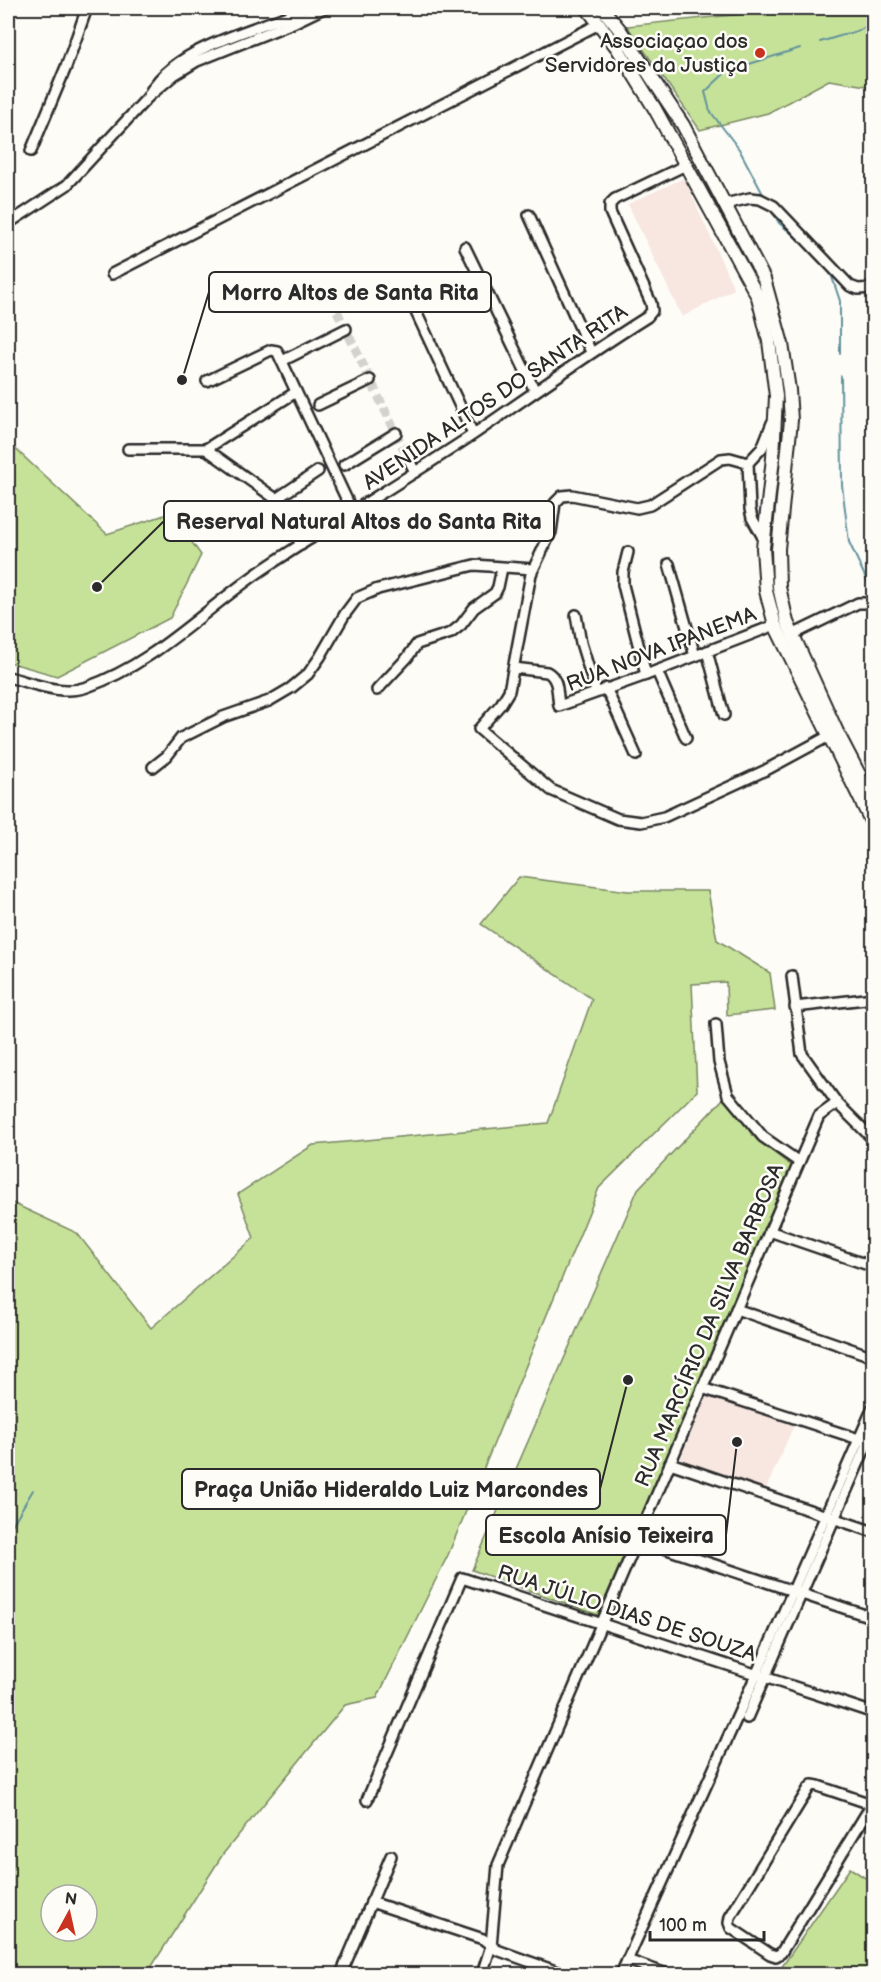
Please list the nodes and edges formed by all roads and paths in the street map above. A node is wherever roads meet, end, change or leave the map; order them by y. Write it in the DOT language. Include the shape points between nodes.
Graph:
graph roads {
  1 [pos="87,8"];
  2 [pos="304,8"];
  3 [pos="324,8"];
  4 [pos="587,8"];
  5 [pos="602,8"];
  6 [pos="599,24"];
  7 [pos="148,97"];
  8 [pos="31,151"];
  9 [pos="686,165"];
  10 [pos="725,204"];
  11 [pos="530,215"];
  12 [pos="8,222"];
  13 [pos="465,247"];
  14 [pos="112,274"];
  15 [pos="402,282"];
  16 [pos="873,288"];
  17 [pos="346,329"];
  18 [pos="591,352"];
  19 [pos="282,361"];
  20 [pos="370,380"];
  21 [pos="207,381"];
  22 [pos="535,391"];
  23 [pos="296,393"];
  24 [pos="318,405"];
  25 [pos="776,409"];
  26 [pos="791,420"];
  27 [pos="396,433"];
  28 [pos="473,434"];
  29 [pos="206,448"];
  30 [pos="128,449"];
  31 [pos="408,458"];
  32 [pos="748,463"];
  33 [pos="344,465"];
  34 [pos="318,471"];
  35 [pos="416,472"];
  36 [pos="276,499"];
  37 [pos="783,504"];
  38 [pos="750,508"];
  39 [pos="353,513"];
  40 [pos="766,517"];
  41 [pos="298,531"];
  42 [pos="764,538"];
  43 [pos="310,539"];
  44 [pos="301,545"];
  45 [pos="628,552"];
  46 [pos="669,564"];
  47 [pos="502,568"];
  48 [pos="533,569"];
  49 [pos="873,594"];
  50 [pos="858,603"];
  51 [pos="873,603"];
  52 [pos="576,615"];
  53 [pos="775,625"];
  54 [pos="792,635"];
  55 [pos="707,651"];
  56 [pos="695,656"];
  57 [pos="514,668"];
  58 [pos="657,671"];
  59 [pos="646,675"];
  60 [pos="8,677"];
  61 [pos="606,688"];
  62 [pos="377,690"];
  63 [pos="596,692"];
  64 [pos="724,715"];
  65 [pos="829,736"];
  66 [pos="686,738"];
  67 [pos="636,755"];
  68 [pos="153,767"];
  69 [pos="873,803"];
  70 [pos="873,827"];
  71 [pos="792,976"];
  72 [pos="873,998"];
  73 [pos="795,1007"];
  74 [pos="717,1024"];
  75 [pos="837,1103"];
  76 [pos="873,1140"];
  77 [pos="799,1162"];
  78 [pos="770,1231"];
  79 [pos="873,1267"];
  80 [pos="736,1309"];
  81 [pos="873,1357"];
  82 [pos="702,1388"];
  83 [pos="873,1405"];
  84 [pos="873,1428"];
  85 [pos="866,1442"];
  86 [pos="669,1463"];
  87 [pos="830,1518"];
  88 [pos="873,1532"];
  89 [pos="637,1539"];
  90 [pos="797,1592"];
  91 [pos="873,1618"];
  92 [pos="601,1623"];
  93 [pos="761,1675"];
  94 [pos="873,1713"];
  95 [pos="747,1718"];
  96 [pos="367,1800"];
  97 [pos="873,1804"];
  98 [pos="391,1856"];
  99 [pos="371,1902"];
  100 [pos="491,1946"];
  101 [pos="627,1960"];
  102 [pos="340,1974"];
  103 [pos="482,1974"];
  104 [pos="564,1974"];
  105 [pos="621,1974"];
  106 [pos="667,1974"];
  1 -- 8 [label="street"];
  2 -- 7 [label="street" via="194,51 167,69"];
  3 -- 7 [label="street" via="197,61"];
  4 -- 6 [label="main road"];
  5 -- 10 [label="main road" via="683,125"];
  6 -- 9 [label="main road" via="620,52"];
  6 -- 14 [label="street"];
  7 -- 12 [label="street" via="67,185"];
  9 -- 18 [label="street, AVENIDA ALTOS DO SANTA RITA" via="610,204 652,311"];
  9 -- 25 [label="main road" via="758,297 769,341"];
  10 -- 16 [label="street" via="760,198 774,206 850,286"];
  10 -- 26 [label="main road" via="764,279 782,344"];
  11 -- 18 [label="street"];
  13 -- 22 [label="street"];
  15 -- 28 [label="street"];
  17 -- 19 [label="street"];
  18 -- 22 [label="street, AVENIDA ALTOS DO SANTA RITA"];
  19 -- 21 [label="street" via="273,349"];
  19 -- 23 [label="street"];
  20 -- 24 [label="street"];
  22 -- 28 [label="street, AVENIDA ALTOS DO SANTA RITA"];
  23 -- 29 [label="street"];
  23 -- 39 [label="street"];
  25 -- 26 [label="main road" via="784,411"];
  25 -- 32 [label="street" via="762,448"];
  25 -- 40 [label="main road"];
  26 -- 37 [label="main road"];
  27 -- 33 [label="street"];
  28 -- 35 [label="street, AVENIDA ALTOS DO SANTA RITA"];
  29 -- 30 [label="street"];
  29 -- 36 [label="street"];
  31 -- 35 [label="street"];
  32 -- 38 [label="street"];
  32 -- 48 [label="street" via="721,459 650,505 637,508 590,497 562,496 555,503 551,532"];
  34 -- 36 [label="street"];
  35 -- 39 [label="street, AVENIDA ALTOS DO SANTA RITA"];
  36 -- 41 [label="street"];
  37 -- 40 [label="main road"];
  37 -- 54 [label="main road" via="779,587"];
  38 -- 40 [label="street" via="755,515"];
  38 -- 42 [label="street"];
  39 -- 43 [label="street, AVENIDA ALTOS DO SANTA RITA"];
  40 -- 42 [label="main road"];
  41 -- 43 [label="street"];
  41 -- 44 [label="street"];
  42 -- 53 [label="main road" via="766,591"];
  43 -- 44 [label="street, AVENIDA ALTOS DO SANTA RITA"];
  44 -- 60 [label="street, AVENIDA ALTOS DO SANTA RITA" via="266,567 168,643 88,687 60,690"];
  45 -- 59 [label="street" via="623,585"];
  46 -- 56 [label="street"];
  47 -- 48 [label="street"];
  47 -- 62 [label="street" via="495,593 474,608 451,633 417,644"];
  47 -- 68 [label="street" via="474,565 452,569 357,598 308,674 269,701 223,717 181,738"];
  48 -- 57 [label="street"];
  49 -- 50 [label="street"];
  50 -- 51 [label="street"];
  50 -- 54 [label="street"];
  52 -- 63 [label="street"];
  53 -- 55 [label="street, RUA NOVA IPANEMA"];
  53 -- 65 [label="main road"];
  54 -- 69 [label="main road"];
  55 -- 56 [label="street, RUA NOVA IPANEMA"];
  55 -- 64 [label="street"];
  56 -- 58 [label="street, RUA NOVA IPANEMA"];
  57 -- 63 [label="street, RUA NOVA IPANEMA" via="552,675 559,706"];
  57 -- 65 [label="street" via="509,691 479,729 551,790 618,819 641,822 664,817"];
  58 -- 59 [label="street, RUA NOVA IPANEMA"];
  58 -- 66 [label="street"];
  59 -- 61 [label="street, RUA NOVA IPANEMA"];
  61 -- 63 [label="street, RUA NOVA IPANEMA"];
  61 -- 67 [label="street"];
  65 -- 70 [label="main road"];
  71 -- 73 [label="street"];
  72 -- 73 [label="street"];
  73 -- 75 [label="street" via="802,1054"];
  74 -- 77 [label="street" via="719,1062 728,1095 764,1137"];
  75 -- 76 [label="street"];
  75 -- 77 [label="street, RUA MARCÍRIO DA SILVA BARBOSA" via="819,1116"];
  77 -- 78 [label="street, RUA MARCÍRIO DA SILVA BARBOSA"];
  78 -- 79 [label="street"];
  78 -- 80 [label="street, RUA MARCÍRIO DA SILVA BARBOSA"];
  80 -- 81 [label="street"];
  80 -- 82 [label="street, RUA MARCÍRIO DA SILVA BARBOSA"];
  82 -- 85 [label="street"];
  82 -- 86 [label="street, RUA MARCÍRIO DA SILVA BARBOSA"];
  83 -- 85 [label="street"];
  84 -- 85 [label="street"];
  85 -- 87 [label="street"];
  86 -- 87 [label="street"];
  86 -- 89 [label="street, RUA MARCÍRIO DA SILVA BARBOSA"];
  87 -- 88 [label="street"];
  87 -- 90 [label="street"];
  89 -- 90 [label="street"];
  89 -- 92 [label="street, RUA MARCÍRIO DA SILVA BARBOSA"];
  90 -- 91 [label="street"];
  90 -- 93 [label="street"];
  92 -- 93 [label="street, RUA JÚLIO DIAS DE SOUZA"];
  92 -- 96 [label="street, RUA JÚLIO DIAS DE SOUZA" via="462,1578"];
  92 -- 100 [label="street, RUA MARCÍRIO DA SILVA BARBOSA" via="498,1865"];
  93 -- 94 [label="street, RUA JÚLIO DIAS DE SOUZA"];
  93 -- 95 [label="street"];
  93 -- 101 [label="street"];
  97 -- 97 [label="street" via="812,1785 730,1917 731,1928 771,1954 781,1953"];
  98 -- 99 [label="street"];
  99 -- 100 [label="street" via="483,1939"];
  99 -- 102 [label="street"];
  100 -- 103 [label="street, RUA MARCÍRIO DA SILVA BARBOSA"];
  100 -- 104 [label="street"];
  101 -- 105 [label="street"];
  101 -- 106 [label="street"];
}
